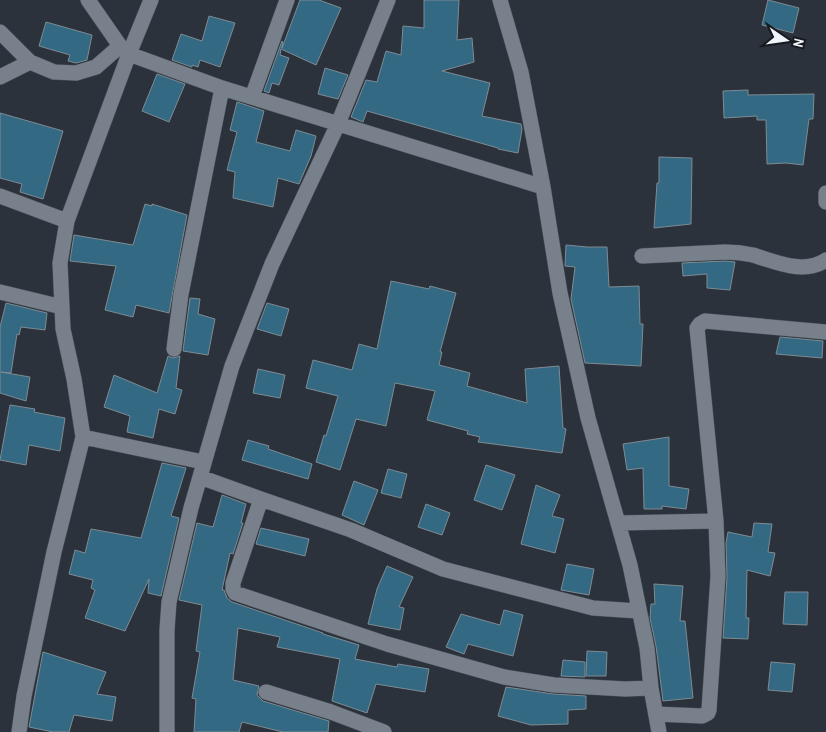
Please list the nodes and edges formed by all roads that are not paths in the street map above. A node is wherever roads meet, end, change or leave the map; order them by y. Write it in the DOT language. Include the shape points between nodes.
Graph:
graph roads {
  1 [pos="88,0"];
  2 [pos="151,0"];
  3 [pos="287,0"];
  4 [pos="388,0"];
  5 [pos="500,0"];
  6 [pos="0,32"];
  7 [pos="125,50"];
  8 [pos="30,62"];
  9 [pos="0,77"];
  10 [pos="222,88"];
  11 [pos="252,97"];
  12 [pos="338,124"];
  13 [pos="544,187"];
  14 [pos="826,193"];
  15 [pos="0,196"];
  16 [pos="826,202"];
  17 [pos="67,221"];
  18 [pos="642,256"];
  19 [pos="826,260"];
  20 [pos="0,292"];
  21 [pos="62,307"];
  22 [pos="826,332"];
  23 [pos="174,349"];
  24 [pos="83,437"];
  25 [pos="202,470"];
  26 [pos="261,499"];
  27 [pos="716,520"];
  28 [pos="618,523"];
  29 [pos="638,611"];
  30 [pos="651,688"];
  31 [pos="266,692"];
  32 [pos="656,714"];
  33 [pos="19,732"];
  34 [pos="168,732"];
  35 [pos="384,732"];
  36 [pos="659,732"];
  1 -- 7 [label="street"];
  2 -- 7 [label="street"];
  3 -- 11 [label="street"];
  4 -- 12 [label="street"];
  5 -- 13 [label="street" via="521,72"];
  6 -- 8 [label="street"];
  7 -- 8 [label="street" via="96,67 76,73 54,72"];
  7 -- 10 [label="street"];
  7 -- 17 [label="street"];
  8 -- 9 [label="street"];
  10 -- 11 [label="street"];
  10 -- 23 [label="street" via="181,294"];
  11 -- 12 [label="street"];
  12 -- 13 [label="street"];
  12 -- 25 [label="street" via="272,264 232,366"];
  13 -- 28 [label="street" via="560,293 588,418"];
  14 -- 16 [label="street"];
  15 -- 17 [label="street"];
  17 -- 21 [label="street" via="60,263"];
  18 -- 19 [label="street" via="738,252 802,267 814,267"];
  20 -- 21 [label="street"];
  21 -- 24 [label="street" via="63,329"];
  22 -- 27 [label="street" via="705,321 697,328"];
  24 -- 25 [label="street"];
  24 -- 33 [label="street" via="54,552"];
  25 -- 26 [label="street"];
  25 -- 34 [label="street" via="169,602"];
  26 -- 29 [label="street" via="351,530 443,570 593,608"];
  26 -- 30 [label="street" via="233,583 235,593 387,644 504,677 554,685"];
  27 -- 28 [label="street"];
  27 -- 32 [label="street" via="718,576 709,710 702,716"];
  28 -- 29 [label="street"];
  29 -- 30 [label="street" via="647,648"];
  30 -- 32 [label="street"];
  31 -- 35 [label="street"];
  32 -- 36 [label="street"];
}
